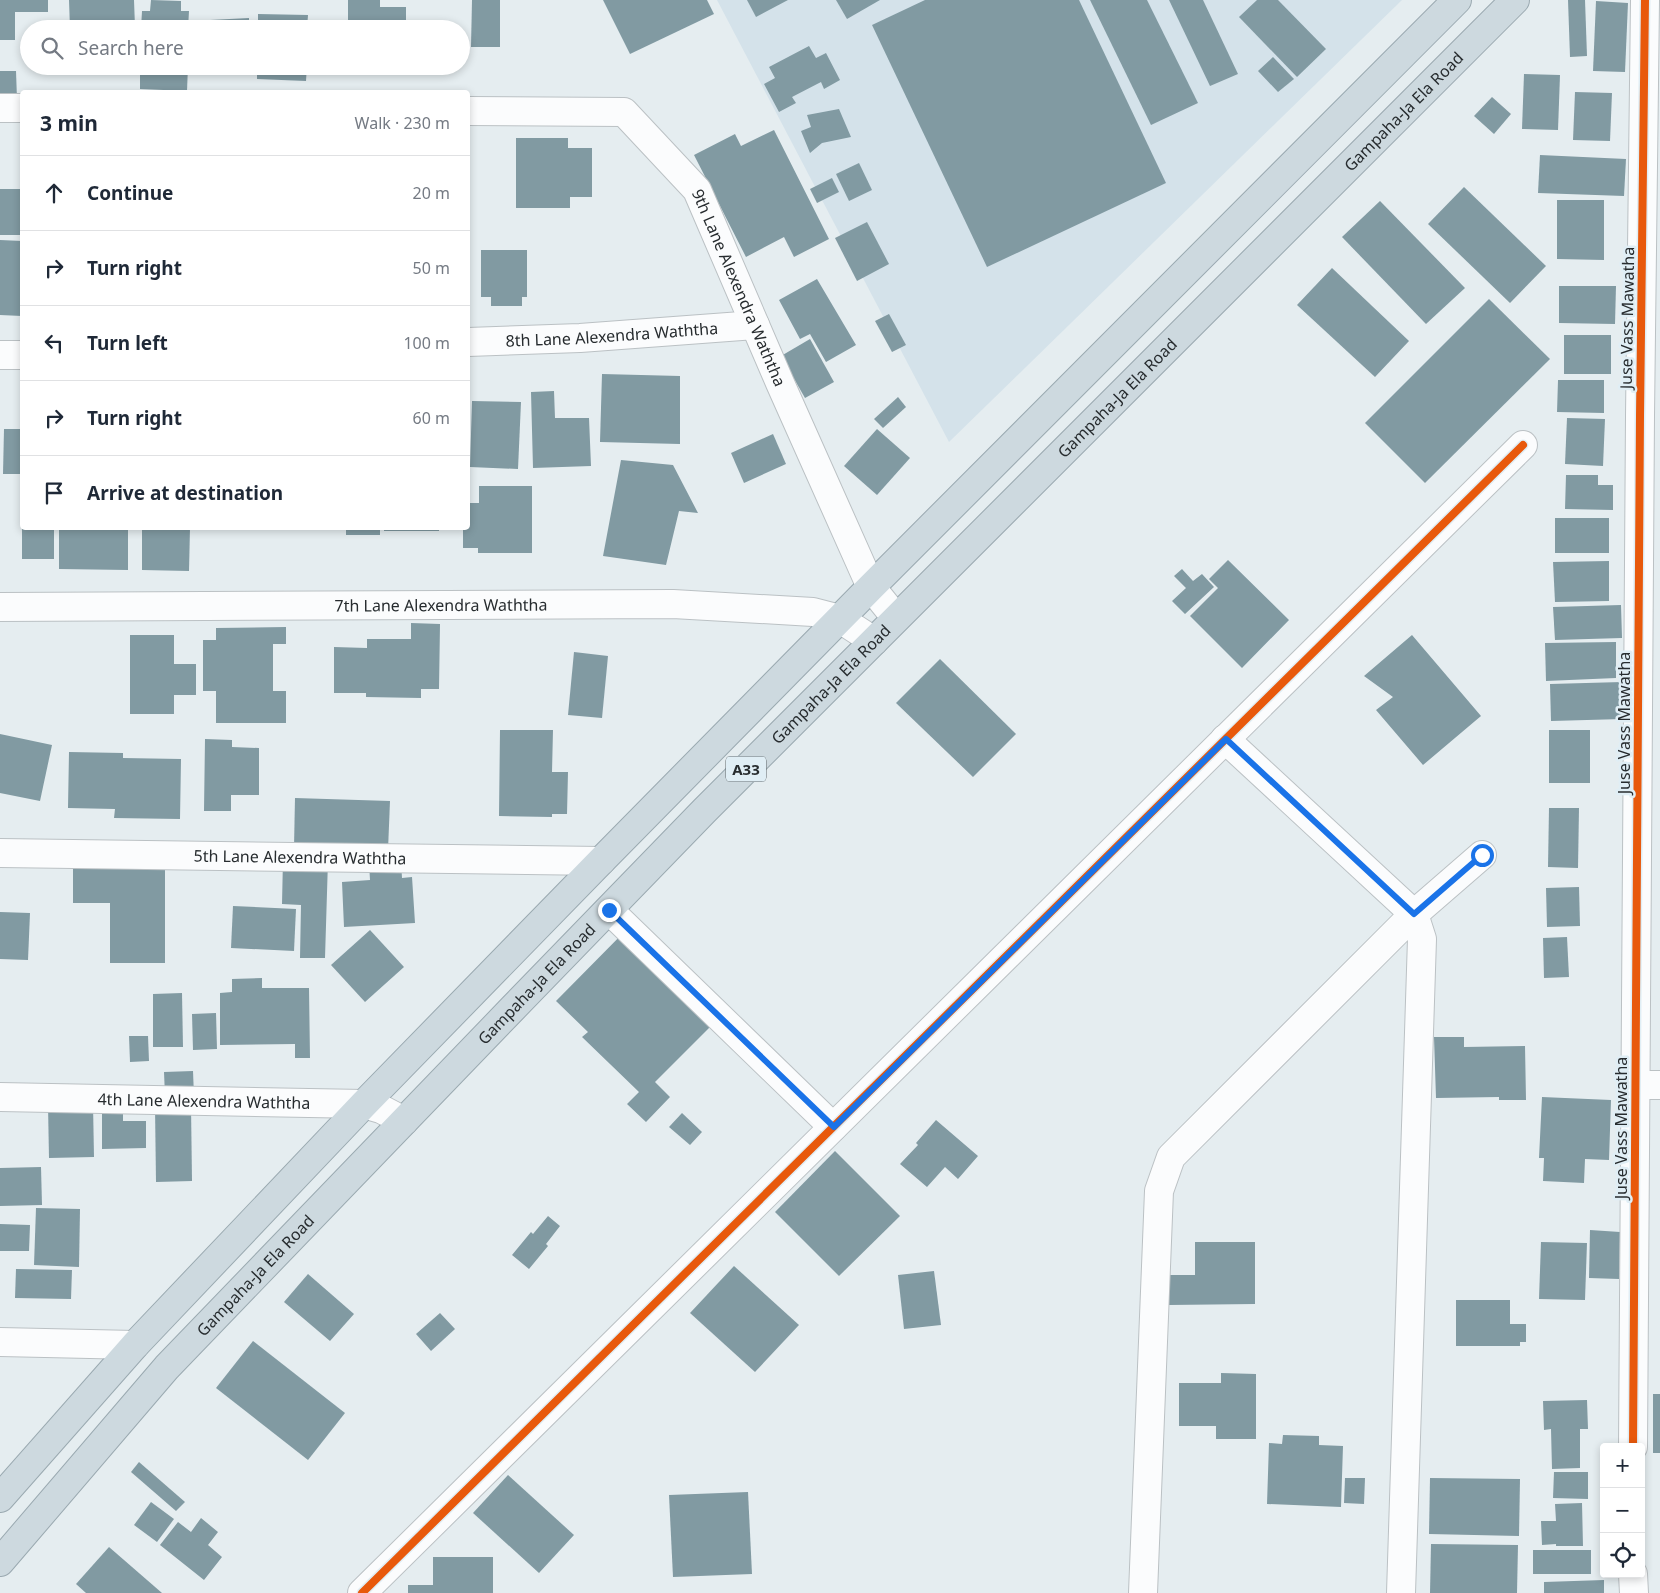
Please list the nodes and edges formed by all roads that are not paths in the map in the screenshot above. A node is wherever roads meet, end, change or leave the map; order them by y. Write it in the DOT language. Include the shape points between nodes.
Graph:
graph roads {
  1 [pos="1458,0"];
  2 [pos="1515,0"];
  3 [pos="1645,0"];
  4 [pos="0,108"];
  5 [pos="20,108"];
  6 [pos="470,111"];
  7 [pos="755,325"];
  8 [pos="470,342"];
  9 [pos="0,355"];
  10 [pos="20,355"];
  11 [pos="1522,445"];
  12 [pos="871,587"];
  13 [pos="0,607"];
  14 [pos="896,618"];
  15 [pos="840,619"];
  16 [pos="874,641"];
  17 [pos="1226,739"];
  18 [pos="0,852"];
  19 [pos="1482,855"];
  20 [pos="601,861"];
  21 [pos="609,910"];
  22 [pos="1414,914"];
  23 [pos="1648,1085"];
  24 [pos="0,1098"];
  25 [pos="364,1104"];
  26 [pos="404,1121"];
  27 [pos="834,1127"];
  28 [pos="0,1342"];
  29 [pos="134,1345"];
  30 [pos="1633,1443"];
  31 [pos="0,1498"];
  32 [pos="0,1562"];
  33 [pos="1633,1578"];
  34 [pos="362,1593"];
  35 [pos="1143,1593"];
  36 [pos="1401,1593"];
  37 [pos="1634,1593"];
  1 -- 12 [label="highway, A33"];
  2 -- 14 [label="highway, Gampaha-Ja Ela Road / A33"];
  3 -- 23 [label="street, Juse Vass Mawatha" via="1640,416"];
  4 -- 5 [label="street"];
  6 -- 7 [label="street, 9th Lane Alexendra Waththa" via="624,112 697,190"];
  7 -- 8 [label="street, 8th Lane Alexendra Waththa" via="580,338"];
  7 -- 12 [label="street, 9th Lane Alexendra Waththa"];
  9 -- 10 [label="street"];
  11 -- 17 [label="street"];
  12 -- 14 [label="street, 9th Lane Alexendra Waththa"];
  12 -- 15 [label="highway, A33"];
  13 -- 15 [label="street, 7th Lane Alexendra Waththa" via="673,604 813,612"];
  14 -- 16 [label="highway, Gampaha-Ja Ela Road / A33"];
  15 -- 16 [label="street, 7th Lane Alexendra Waththa"];
  15 -- 20 [label="highway, A33"];
  16 -- 21 [label="highway, Gampaha-Ja Ela Road / A33"];
  17 -- 22 [label="street"];
  17 -- 27 [label="street"];
  18 -- 20 [label="street, 5th Lane Alexendra Waththa"];
  19 -- 22 [label="street"];
  20 -- 25 [label="highway, A33"];
  21 -- 26 [label="highway, Gampaha-Ja Ela Road / A33"];
  21 -- 27 [label="street"];
  22 -- 35 [label="street" via="1171,1157 1158,1191"];
  22 -- 36 [label="street" via="1422,940"];
  23 -- 30 [label="street, Juse Vass Mawatha"];
  24 -- 25 [label="street, 4th Lane Alexendra Waththa"];
  25 -- 26 [label="street, 4th Lane Alexendra Waththa"];
  25 -- 29 [label="highway, A33"];
  26 -- 32 [label="highway, Gampaha-Ja Ela Road / A33" via="167,1368"];
  27 -- 34 [label="street"];
  28 -- 29 [label="street"];
  29 -- 31 [label="highway, A33"];
  33 -- 37 [label="street"];
}
